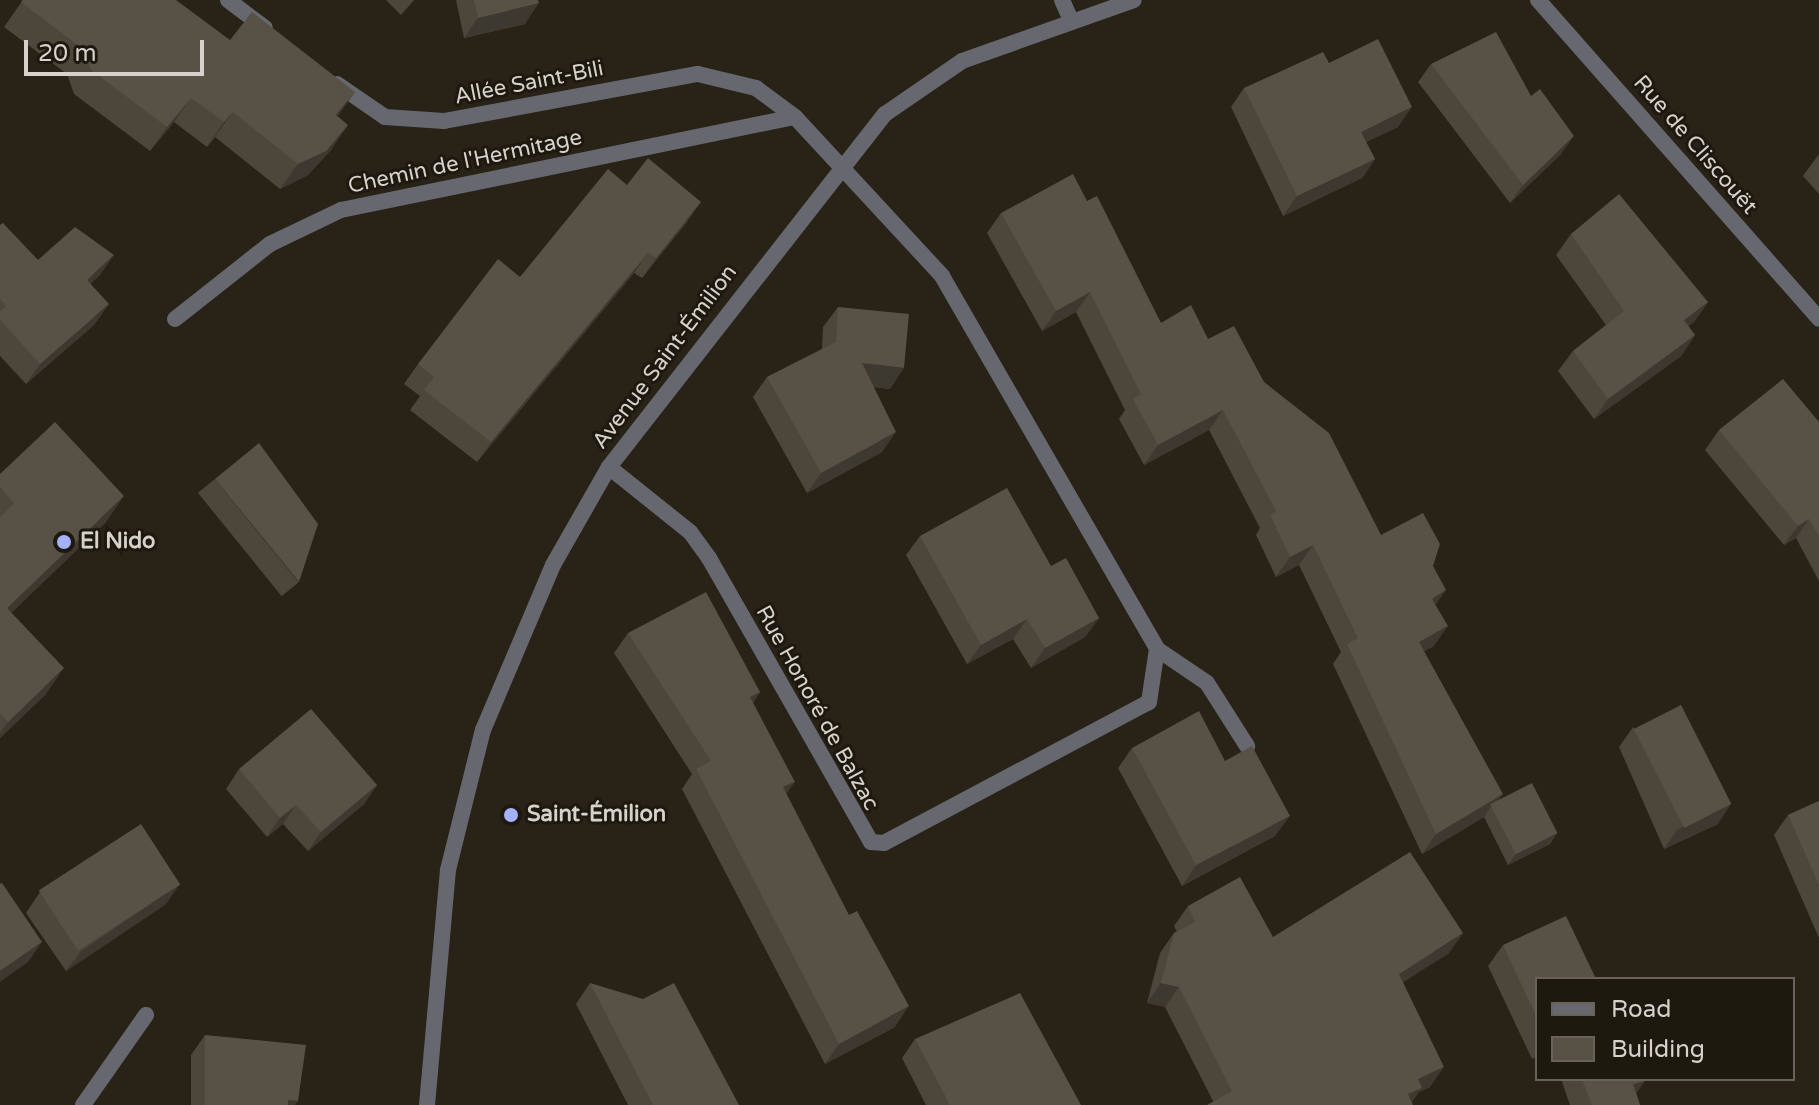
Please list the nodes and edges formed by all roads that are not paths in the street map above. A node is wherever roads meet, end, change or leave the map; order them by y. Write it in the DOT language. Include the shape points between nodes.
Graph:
graph roads {
  1 [pos="228,0"];
  2 [pos="1062,0"];
  3 [pos="1134,0"];
  4 [pos="1538,0"];
  5 [pos="1072,22"];
  6 [pos="278,38"];
  7 [pos="315,67"];
  8 [pos="795,117"];
  9 [pos="842,167"];
  10 [pos="175,319"];
  11 [pos="1819,319"];
  12 [pos="609,467"];
  13 [pos="1157,649"];
  14 [pos="1247,746"];
  15 [pos="146,1015"];
  16 [pos="83,1105"];
  17 [pos="427,1105"];
  1 -- 6 [label="street"];
  2 -- 5 [label="street"];
  3 -- 5 [label="street, Avenue Saint-Émilion"];
  4 -- 11 [label="street, Rue de Cliscouët"];
  5 -- 9 [label="street, Avenue Saint-Émilion" via="962,61 885,114"];
  7 -- 8 [label="street, Allée Saint-Bili" via="364,105 404,121 444,121 698,74 756,88"];
  8 -- 9 [label="street, Allée Saint-Bili"];
  8 -- 10 [label="street, Chemin de l'Hermitage" via="341,210 270,244"];
  9 -- 12 [label="street, Avenue Saint-Émilion"];
  9 -- 13 [label="street" via="942,276"];
  12 -- 13 [label="street, Rue Honoré de Balzac" via="690,532 709,558 871,842 884,843 1120,723 1149,702"];
  12 -- 17 [label="street, Avenue Saint-Émilion" via="553,565 483,730 448,870"];
  13 -- 14 [label="street" via="1207,683"];
  15 -- 16 [label="street"];
}
